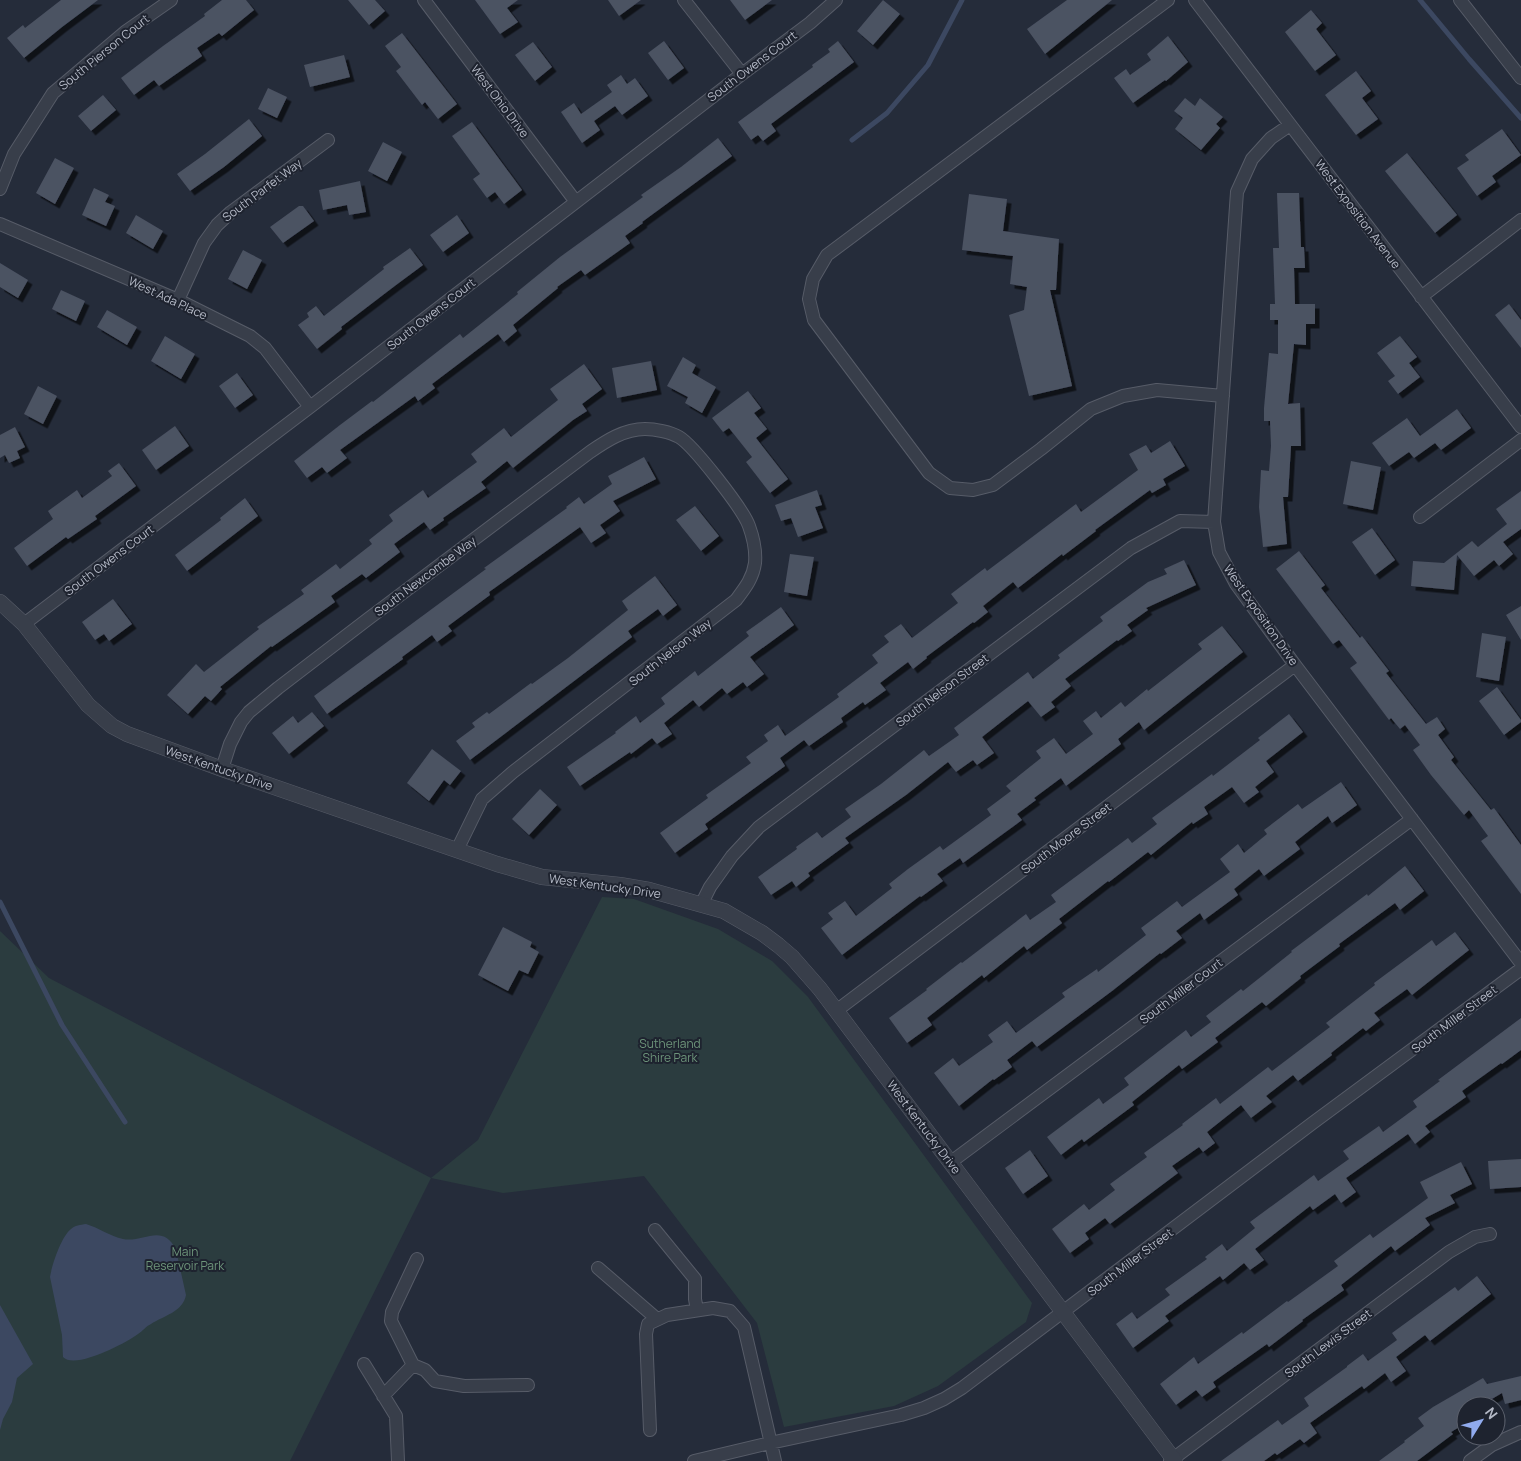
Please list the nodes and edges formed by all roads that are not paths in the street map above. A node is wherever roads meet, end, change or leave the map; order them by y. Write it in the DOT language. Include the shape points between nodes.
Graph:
graph roads {
  1 [pos="171,0"];
  2 [pos="424,0"];
  3 [pos="684,0"];
  4 [pos="836,0"];
  5 [pos="1168,0"];
  6 [pos="1195,0"];
  7 [pos="1460,0"];
  8 [pos="742,74"];
  9 [pos="1521,78"];
  10 [pos="1290,125"];
  11 [pos="328,140"];
  12 [pos="0,189"];
  13 [pos="576,202"];
  14 [pos="1521,220"];
  15 [pos="0,224"];
  16 [pos="1421,297"];
  17 [pos="178,300"];
  18 [pos="1223,396"];
  19 [pos="310,407"];
  20 [pos="1521,427"];
  21 [pos="663,432"];
  22 [pos="1521,440"];
  23 [pos="1420,517"];
  24 [pos="1214,522"];
  25 [pos="0,602"];
  26 [pos="24,624"];
  27 [pos="1295,665"];
  28 [pos="222,769"];
  29 [pos="1412,819"];
  30 [pos="458,850"];
  31 [pos="701,905"];
  32 [pos="1521,963"];
  33 [pos="1521,969"];
  34 [pos="836,1011"];
  35 [pos="951,1162"];
  36 [pos="655,1230"];
  37 [pos="1490,1234"];
  38 [pos="417,1258"];
  39 [pos="598,1268"];
  40 [pos="697,1310"];
  41 [pos="1063,1313"];
  42 [pos="657,1318"];
  43 [pos="364,1364"];
  44 [pos="414,1365"];
  45 [pos="528,1385"];
  46 [pos="383,1396"];
  47 [pos="650,1430"];
  48 [pos="1521,1432"];
  49 [pos="770,1443"];
  50 [pos="1173,1460"];
  51 [pos="398,1461"];
  52 [pos="694,1461"];
  53 [pos="775,1461"];
  54 [pos="1470,1461"];
  1 -- 12 [label="street, South Pierson Court" via="125,32 53,94 14,154"];
  2 -- 13 [label="street, West Ohio Drive"];
  3 -- 8 [label="street"];
  4 -- 8 [label="street, South Owens Court"];
  5 -- 18 [label="street" via="826,255 813,279 809,299 814,320 929,473 950,488 973,490 993,485 1091,409 1123,396 1157,390"];
  6 -- 10 [label="street, West Exposition Avenue"];
  7 -- 9 [label="street"];
  8 -- 13 [label="street, South Owens Court"];
  10 -- 16 [label="street, West Exposition Avenue"];
  10 -- 18 [label="street, West Exposition Drive" via="1252,159 1237,192"];
  11 -- 17 [label="street, South Parfet Way" via="217,225 204,243"];
  13 -- 19 [label="street, South Owens Court"];
  14 -- 16 [label="street"];
  15 -- 17 [label="street, West Ada Place"];
  16 -- 20 [label="street, West Exposition Avenue"];
  17 -- 19 [label="street, West Ada Place" via="250,336 265,348"];
  18 -- 24 [label="street, West Exposition Drive"];
  19 -- 26 [label="street, South Owens Court"];
  21 -- 28 [label="street, South Newcombe Way" via="631,430 611,438 368,619 249,712 230,744"];
  21 -- 30 [label="street, South Nelson Way" via="678,436 690,445 749,525 755,562 751,579 736,600 482,799"];
  22 -- 23 [label="street"];
  24 -- 27 [label="street, West Exposition Drive" via="1219,552 1236,584"];
  24 -- 31 [label="street, South Nelson Street" via="1180,521 1131,548 759,827 732,856"];
  25 -- 26 [label="street, West Kentucky Drive"];
  26 -- 28 [label="street, West Kentucky Drive" via="88,705 112,726 147,743"];
  27 -- 29 [label="street, West Exposition Drive"];
  27 -- 34 [label="street, South Moore Street"];
  28 -- 30 [label="street, West Kentucky Drive"];
  29 -- 32 [label="street, West Exposition Drive"];
  29 -- 35 [label="street, South Miller Court"];
  30 -- 31 [label="street, West Kentucky Drive" via="539,876 649,890"];
  31 -- 34 [label="street, West Kentucky Drive" via="738,918 778,945 806,972"];
  33 -- 41 [label="street, South Miller Street"];
  34 -- 35 [label="street, West Kentucky Drive"];
  35 -- 41 [label="street, West Kentucky Drive"];
  36 -- 40 [label="street" via="695,1279"];
  37 -- 50 [label="street, South Lewis Street" via="1475,1237 1449,1252"];
  38 -- 44 [label="street" via="392,1312 391,1321"];
  39 -- 42 [label="street"];
  40 -- 42 [label="street"];
  40 -- 49 [label="street" via="730,1311 744,1327"];
  41 -- 49 [label="street, South Miller Street" via="962,1388 924,1408"];
  41 -- 50 [label="street, West Kentucky Drive"];
  42 -- 47 [label="street" via="648,1324 646,1334"];
  43 -- 46 [label="street"];
  44 -- 45 [label="street" via="436,1381 464,1386"];
  44 -- 46 [label="street"];
  46 -- 51 [label="street" via="396,1416"];
  48 -- 54 [label="street" via="1492,1445"];
  49 -- 52 [label="street, South Miller Street"];
  49 -- 53 [label="street"];
}
